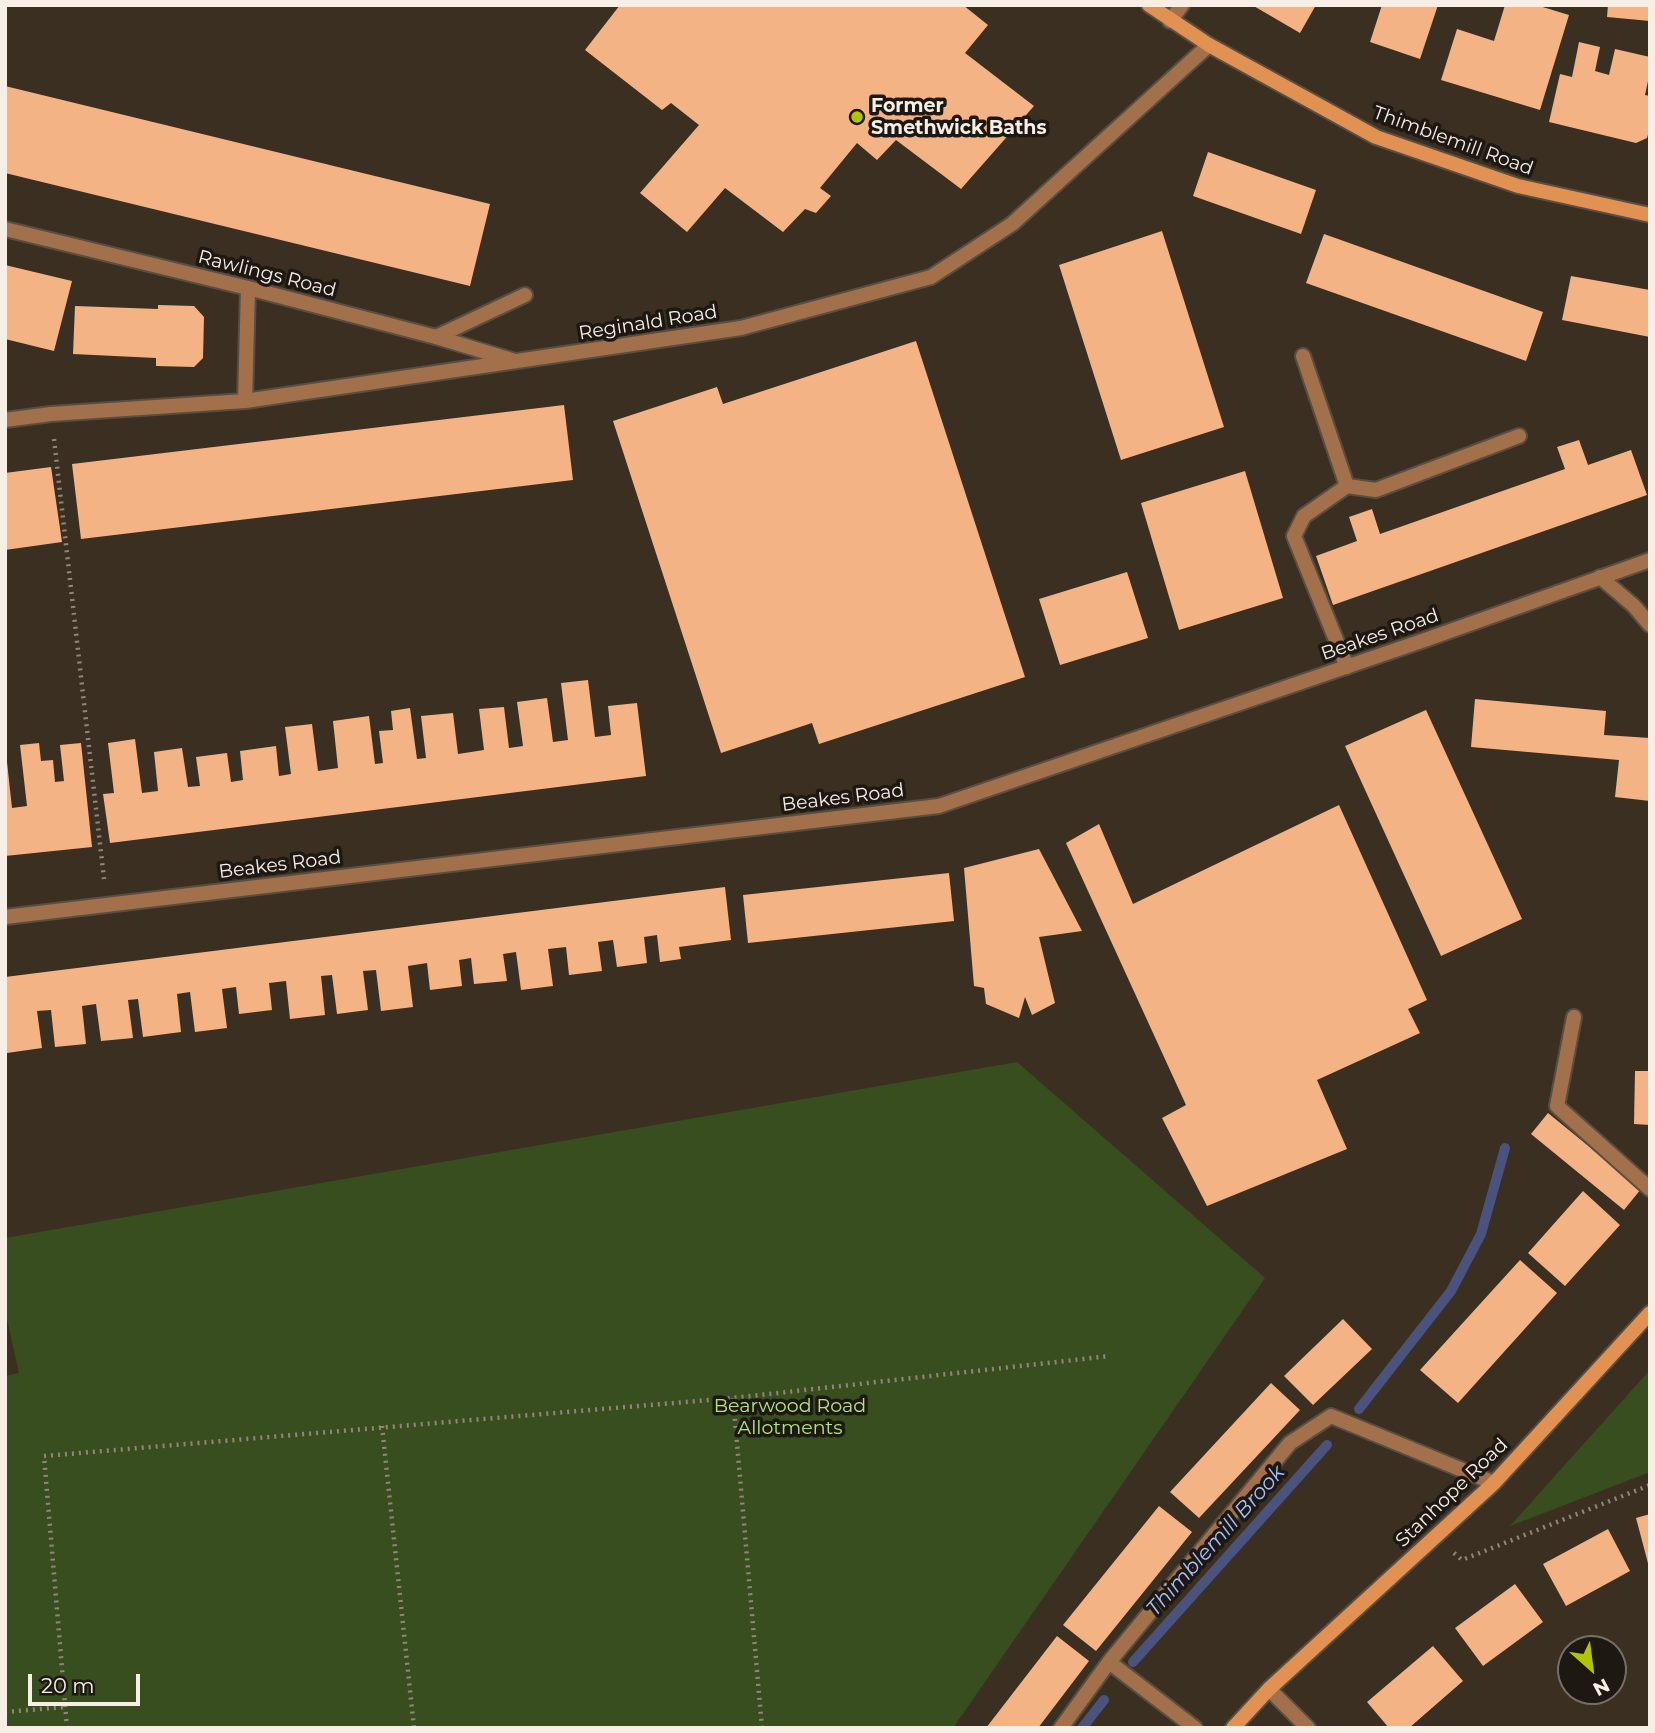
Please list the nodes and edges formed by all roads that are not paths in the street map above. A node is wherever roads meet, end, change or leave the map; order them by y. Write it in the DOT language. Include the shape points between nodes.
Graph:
graph roads {
  1 [pos="1149,5"];
  2 [pos="1182,5"];
  3 [pos="1170,21"];
  4 [pos="1209,45"];
  5 [pos="1650,215"];
  6 [pos="5,229"];
  7 [pos="247,288"];
  8 [pos="525,295"];
  9 [pos="436,337"];
  10 [pos="1303,356"];
  11 [pos="517,362"];
  12 [pos="245,401"];
  13 [pos="5,420"];
  14 [pos="1519,436"];
  15 [pos="1347,486"];
  16 [pos="1650,559"];
  17 [pos="1601,577"];
  18 [pos="1650,625"];
  19 [pos="1347,667"];
  20 [pos="5,917"];
  21 [pos="1574,1017"];
  22 [pos="1650,1189"];
  23 [pos="1650,1313"];
  24 [pos="1494,1482"];
  25 [pos="1109,1662"];
  26 [pos="1269,1689"];
  27 [pos="1061,1728"];
  28 [pos="1195,1728"];
  29 [pos="1233,1728"];
  30 [pos="1308,1728"];
  1 -- 3 [label="street, Thimblemill Road"];
  2 -- 3 [label="street"];
  3 -- 4 [label="street, Thimblemill Road"];
  4 -- 5 [label="street, Thimblemill Road" via="1376,137 1518,186"];
  4 -- 11 [label="street, Reginald Road" via="1013,224 931,277 741,328"];
  6 -- 7 [label="street, Rawlings Road"];
  7 -- 9 [label="street, Rawlings Road"];
  7 -- 12 [label="street"];
  8 -- 9 [label="street"];
  9 -- 11 [label="street, Rawlings Road"];
  10 -- 15 [label="street"];
  11 -- 12 [label="street, Reginald Road"];
  12 -- 13 [label="street, Reginald Road"];
  14 -- 15 [label="street" via="1376,490"];
  15 -- 19 [label="street" via="1304,516 1294,536"];
  16 -- 17 [label="street, Beakes Road"];
  17 -- 18 [label="street"];
  17 -- 19 [label="street, Beakes Road"];
  19 -- 20 [label="street, Beakes Road" via="939,806"];
  21 -- 22 [label="street" via="1557,1106"];
  23 -- 24 [label="street, Stanhope Road"];
  24 -- 25 [label="street" via="1331,1416 1290,1443"];
  24 -- 26 [label="street, Stanhope Road"];
  25 -- 27 [label="street"];
  25 -- 28 [label="street"];
  26 -- 29 [label="street, Stanhope Road"];
  26 -- 30 [label="street"];
}
